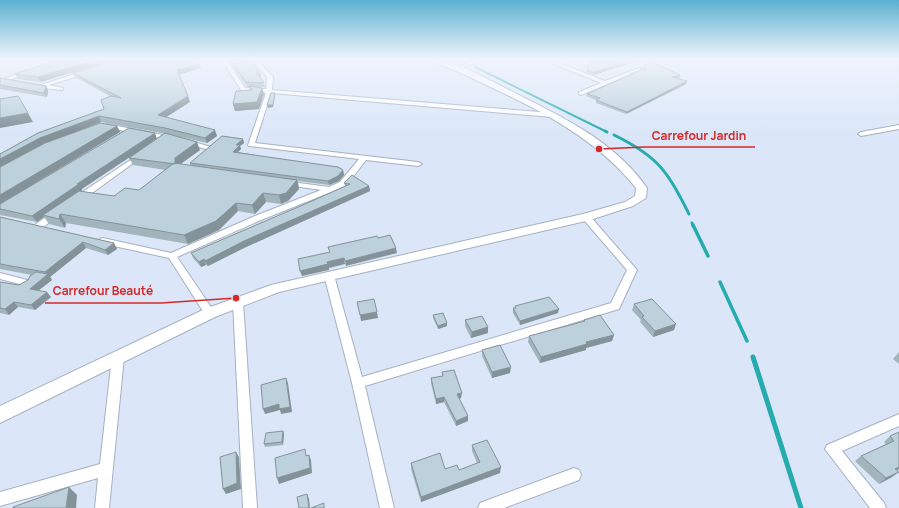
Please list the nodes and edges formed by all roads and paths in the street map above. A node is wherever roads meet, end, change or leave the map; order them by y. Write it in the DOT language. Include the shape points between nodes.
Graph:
graph roads {
  1 [pos="49,84"];
  2 [pos="240,84"];
  3 [pos="269,84"];
  4 [pos="490,84"];
  5 [pos="603,84"];
  6 [pos="34,85"];
  7 [pos="42,86"];
  8 [pos="61,89"];
  9 [pos="268,92"];
  10 [pos="581,93"];
  11 [pos="552,115"];
  12 [pos="102,125"];
  13 [pos="899,127"];
  14 [pos="130,130"];
  15 [pos="861,134"];
  16 [pos="167,137"];
  17 [pos="116,138"];
  18 [pos="209,148"];
  19 [pos="364,158"];
  20 [pos="418,164"];
  21 [pos="276,182"];
  22 [pos="330,189"];
  23 [pos="586,217"];
  24 [pos="54,230"];
  25 [pos="91,238"];
  26 [pos="172,256"];
  27 [pos="0,276"];
  28 [pos="329,276"];
  29 [pos="28,283"];
  30 [pos="238,302"];
  31 [pos="210,313"];
  32 [pos="118,358"];
  33 [pos="358,383"];
  34 [pos="0,414"];
  35 [pos="899,420"];
  36 [pos="105,469"];
  37 [pos="574,475"];
  38 [pos="0,500"];
  39 [pos="102,508"];
  40 [pos="250,508"];
  41 [pos="387,508"];
  42 [pos="485,508"];
  43 [pos="879,508"];
  1 -- 7 [label="street"];
  2 -- 9 [label="street" via="243,89"];
  3 -- 9 [label="street"];
  4 -- 11 [label="street"];
  5 -- 10 [label="street"];
  6 -- 7 [label="street"];
  7 -- 8 [label="street"];
  9 -- 11 [label="street"];
  9 -- 19 [label="street" via="251,145"];
  11 -- 23 [label="street" via="592,138 630,171 642,188 640,198 629,204"];
  12 -- 14 [label="street"];
  13 -- 15 [label="street"];
  14 -- 16 [label="street"];
  14 -- 17 [label="street"];
  16 -- 18 [label="street"];
  16 -- 24 [label="street" via="68,206 35,225"];
  19 -- 20 [label="street"];
  19 -- 22 [label="street" via="343,184"];
  21 -- 22 [label="street"];
  22 -- 26 [label="street"];
  23 -- 28 [label="street"];
  23 -- 33 [label="street" via="632,270 615,306"];
  25 -- 26 [label="street"];
  26 -- 31 [label="street"];
  27 -- 29 [label="street"];
  28 -- 30 [label="street" via="276,288"];
  28 -- 33 [label="street"];
  30 -- 31 [label="street"];
  30 -- 40 [label="street"];
  31 -- 32 [label="street"];
  32 -- 34 [label="street"];
  32 -- 36 [label="street"];
  33 -- 41 [label="street"];
  35 -- 43 [label="street" via="832,449"];
  36 -- 38 [label="street"];
  36 -- 39 [label="street"];
  37 -- 42 [label="street"];
}
